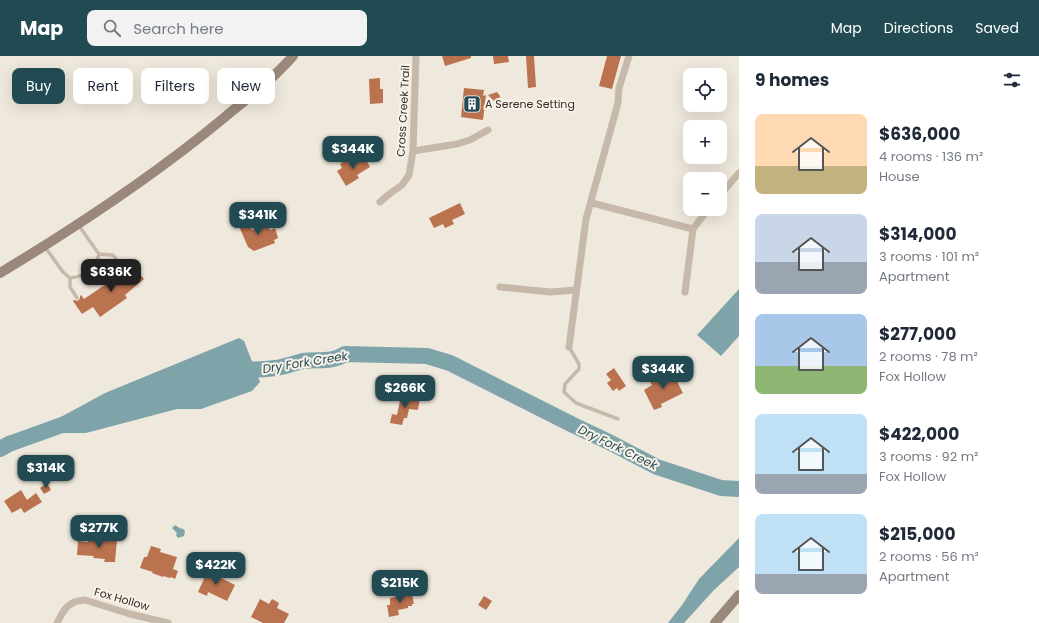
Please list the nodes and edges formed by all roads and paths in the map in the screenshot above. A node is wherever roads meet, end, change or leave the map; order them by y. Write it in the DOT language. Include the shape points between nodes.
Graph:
graph roads {
  1 [pos="293,56"];
  2 [pos="416,56"];
  3 [pos="629,56"];
  4 [pos="488,130"];
  5 [pos="413,151"];
  6 [pos="739,173"];
  7 [pos="727,187"];
  8 [pos="380,202"];
  9 [pos="592,203"];
  10 [pos="703,216"];
  11 [pos="77,224"];
  12 [pos="694,230"];
  13 [pos="45,246"];
  14 [pos="99,254"];
  15 [pos="124,269"];
  16 [pos="0,273"];
  17 [pos="70,278"];
  18 [pos="500,287"];
  19 [pos="576,290"];
  20 [pos="685,292"];
  21 [pos="77,298"];
  22 [pos="569,347"];
  23 [pos="618,419"];
  24 [pos="739,595"];
  25 [pos="57,623"];
  26 [pos="168,623"];
  27 [pos="715,623"];
  1 -- 11 [label="main road" via="266,83 180,153"];
  2 -- 5 [label="street, Cross Creek Trail"];
  3 -- 9 [label="street"];
  4 -- 5 [label="street" via="457,144"];
  5 -- 8 [label="street, Cross Creek Trail" via="409,175 402,185"];
  6 -- 7 [label="street"];
  9 -- 12 [label="street"];
  9 -- 19 [label="street" via="586,219"];
  10 -- 12 [label="street"];
  11 -- 13 [label="main road"];
  11 -- 14 [label="lane"];
  12 -- 20 [label="street"];
  13 -- 16 [label="main road"];
  13 -- 17 [label="lane"];
  14 -- 15 [label="lane" via="113,255"];
  14 -- 17 [label="lane" via="90,271 80,277"];
  17 -- 21 [label="lane" via="70,287"];
  18 -- 19 [label="street" via="550,292"];
  19 -- 22 [label="street"];
  22 -- 23 [label="lane" via="579,364 579,369 565,384 564,392 576,403"];
  24 -- 27 [label="main road"];
  25 -- 26 [label="street, Fox Hollow" via="66,607 78,600 85,600"];
}
